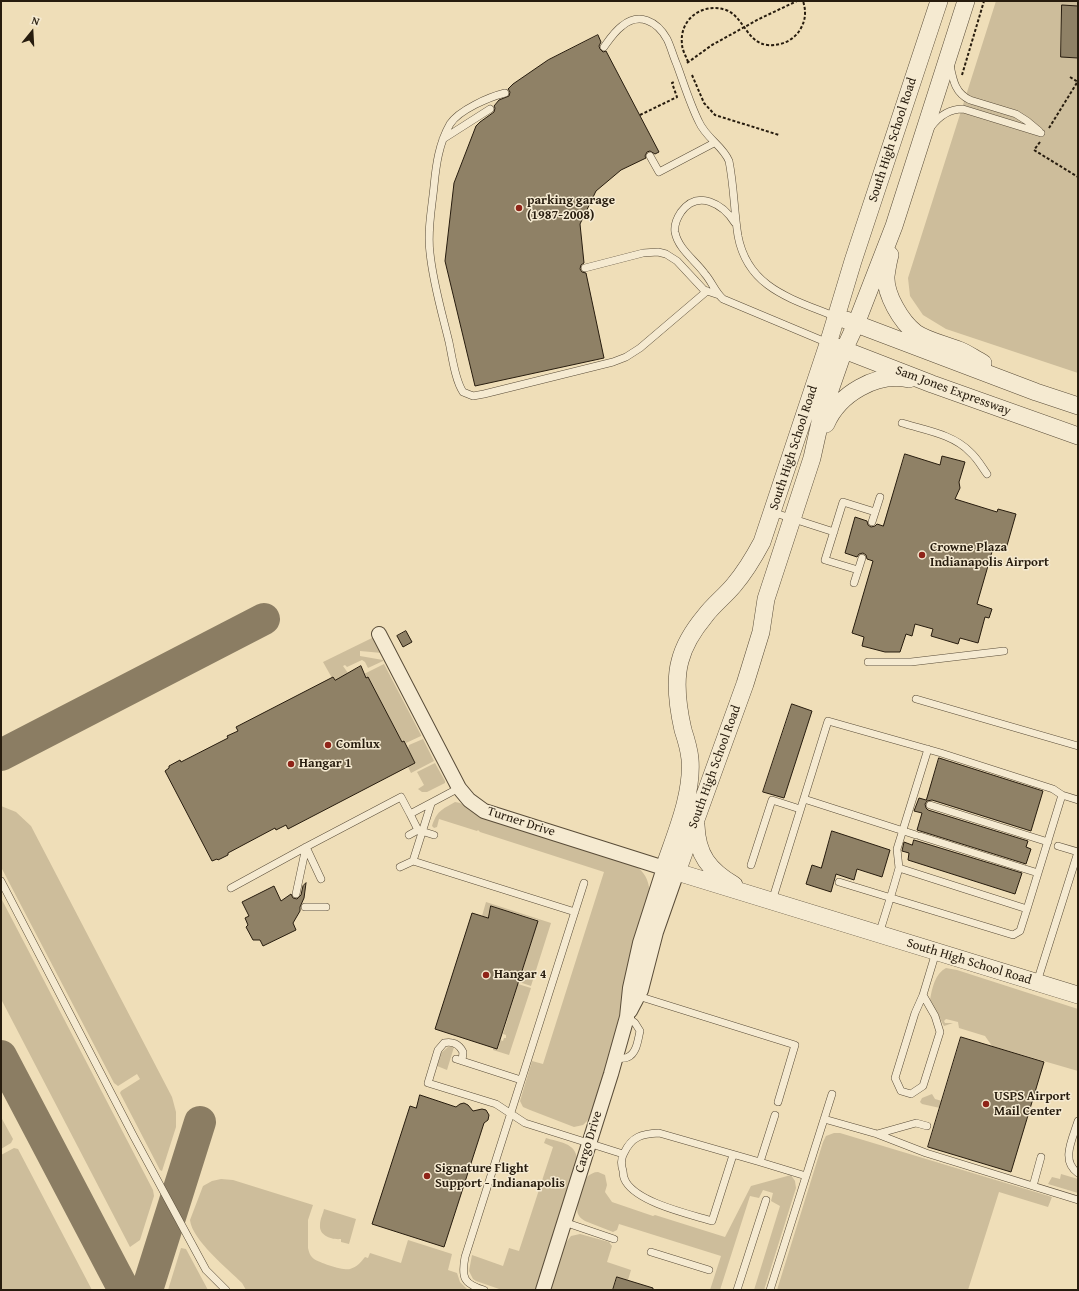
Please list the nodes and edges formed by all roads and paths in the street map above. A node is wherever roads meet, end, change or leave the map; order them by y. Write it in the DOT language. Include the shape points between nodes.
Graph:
graph roads {
  1 [pos="797,1"];
  2 [pos="803,1"];
  3 [pos="939,1"];
  4 [pos="966,1"];
  5 [pos="984,1"];
  6 [pos="744,28"];
  7 [pos="604,47"];
  8 [pos="948,56"];
  9 [pos="688,62"];
  10 [pos="692,75"];
  11 [pos="962,77"];
  12 [pos="1070,77"];
  13 [pos="682,79"];
  14 [pos="1078,82"];
  15 [pos="505,93"];
  16 [pos="970,100"];
  17 [pos="490,109"];
  18 [pos="967,110"];
  19 [pos="640,115"];
  20 [pos="1047,130"];
  21 [pos="779,135"];
  22 [pos="443,139"];
  23 [pos="1040,141"];
  24 [pos="714,143"];
  25 [pos="917,155"];
  26 [pos="650,156"];
  27 [pos="1078,176"];
  28 [pos="737,224"];
  29 [pos="894,226"];
  30 [pos="585,268"];
  31 [pos="707,291"];
  32 [pos="719,295"];
  33 [pos="836,317"];
  34 [pos="856,324"];
  35 [pos="828,344"];
  36 [pos="844,350"];
  37 [pos="932,384"];
  38 [pos="1036,392"];
  39 [pos="1054,398"];
  40 [pos="1078,400"];
  41 [pos="1078,406"];
  42 [pos="902,423"];
  43 [pos="1078,436"];
  44 [pos="812,458"];
  45 [pos="987,474"];
  46 [pos="880,497"];
  47 [pos="772,512"];
  48 [pos="875,512"];
  49 [pos="792,519"];
  50 [pos="872,522"];
  51 [pos="834,532"];
  52 [pos="862,558"];
  53 [pos="858,570"];
  54 [pos="854,583"];
  55 [pos="379,634"];
  56 [pos="1004,651"];
  57 [pos="868,662"];
  58 [pos="916,699"];
  59 [pos="1078,746"];
  60 [pos="928,749"];
  61 [pos="459,788"];
  62 [pos="1062,795"];
  63 [pos="804,799"];
  64 [pos="1078,800"];
  65 [pos="431,804"];
  66 [pos="930,805"];
  67 [pos="800,809"];
  68 [pos="410,814"];
  69 [pos="695,820"];
  70 [pos="420,831"];
  71 [pos="903,831"];
  72 [pos="408,835"];
  73 [pos="434,835"];
  74 [pos="1048,842"];
  75 [pos="1058,846"];
  76 [pos="306,847"];
  77 [pos="413,861"];
  78 [pos="751,865"];
  79 [pos="400,867"];
  80 [pos="899,868"];
  81 [pos="671,870"];
  82 [pos="1038,873"];
  83 [pos="321,879"];
  84 [pos="1,882"];
  85 [pos="839,882"];
  86 [pos="584,883"];
  87 [pos="231,888"];
  88 [pos="296,894"];
  89 [pos="748,894"];
  90 [pos="890,898"];
  91 [pos="772,901"];
  92 [pos="304,907"];
  93 [pos="326,907"];
  94 [pos="1027,909"];
  95 [pos="575,912"];
  96 [pos="879,934"];
  97 [pos="936,952"];
  98 [pos="1036,983"];
  99 [pos="923,995"];
  100 [pos="1078,995"];
  101 [pos="638,996"];
  102 [pos="627,1017"];
  103 [pos="521,1080"];
  104 [pos="832,1094"];
  105 [pos="778,1102"];
  106 [pos="510,1113"];
  107 [pos="775,1115"];
  108 [pos="824,1119"];
  109 [pos="1078,1121"];
  110 [pos="927,1126"];
  111 [pos="877,1134"];
  112 [pos="589,1143"];
  113 [pos="623,1154"];
  114 [pos="733,1155"];
  115 [pos="1041,1157"];
  116 [pos="760,1162"];
  117 [pos="1078,1173"];
  118 [pos="806,1176"];
  119 [pos="1033,1186"];
  120 [pos="766,1200"];
  121 [pos="1078,1200"];
  122 [pos="564,1222"];
  123 [pos="614,1239"];
  124 [pos="651,1252"];
  125 [pos="709,1270"];
  126 [pos="226,1290"];
  127 [pos="484,1290"];
  128 [pos="542,1290"];
  129 [pos="737,1290"];
  130 [pos="770,1290"];
  1 -- 6 [label="path"];
  2 -- 6 [label="path" via="803,24 795,36 783,43 763,43 750,36"];
  3 -- 33 [label="street, South High School Road"];
  4 -- 8 [label="street, South High School Road"];
  5 -- 11 [label="path"];
  6 -- 9 [label="path" via="712,45"];
  6 -- 9 [label="path" via="736,17 727,11 708,8 696,12 689,19 682,34 682,45"];
  7 -- 13 [label="lane" via="616,31 627,22 640,19 651,22 657,25 667,39"];
  8 -- 16 [label="lane" via="955,86"];
  8 -- 25 [label="street, South High School Road"];
  9 -- 10 [label="path" via="686,63"];
  10 -- 13 [label="path"];
  10 -- 21 [label="path" via="704,103 715,115"];
  12 -- 14 [label="path"];
  13 -- 19 [label="path" via="672,83 677,97"];
  13 -- 24 [label="lane" via="699,123"];
  14 -- 20 [label="path"];
  15 -- 22 [label="lane" via="494,96 457,116"];
  16 -- 18 [label="lane"];
  16 -- 18 [label="lane" via="1016,114 1041,133"];
  17 -- 22 [label="lane"];
  18 -- 25 [label="lane" via="954,110 940,117 931,128"];
  22 -- 31 [label="lane" via="436,170 430,252 454,367 460,388 465,393 473,396 484,394 626,357"];
  23 -- 27 [label="path" via="1034,150"];
  24 -- 26 [label="lane" via="659,172"];
  24 -- 28 [label="lane" via="729,161"];
  25 -- 29 [label="street, South High School Road"];
  28 -- 32 [label="lane" via="725,209 701,200 687,206 675,224 677,239 706,274"];
  28 -- 33 [label="lane" via="738,238 745,258 759,278 785,296"];
  29 -- 34 [label="street, South High School Road"];
  29 -- 38 [label="street" via="886,278 893,304 907,325 928,339 960,351"];
  30 -- 31 [label="lane" via="643,253 658,252 677,261"];
  31 -- 32 [label="lane"];
  32 -- 35 [label="lane" via="729,302"];
  33 -- 34 [label="street"];
  33 -- 35 [label="street, South High School Road"];
  34 -- 36 [label="street, South High School Road"];
  34 -- 38 [label="street"];
  35 -- 36 [label="street, Sam Jones Expressway"];
  35 -- 47 [label="street, South High School Road"];
  36 -- 37 [label="street, Sam Jones Expressway"];
  36 -- 44 [label="street, South High School Road" via="822,413"];
  37 -- 43 [label="street, Sam Jones Expressway"];
  37 -- 44 [label="street" via="900,377 880,380 860,388 832,412"];
  38 -- 39 [label="street"];
  39 -- 40 [label="lane"];
  39 -- 41 [label="street"];
  42 -- 45 [label="lane" via="961,444 971,452"];
  44 -- 49 [label="street, South High School Road"];
  46 -- 48 [label="lane"];
  47 -- 49 [label="lane"];
  47 -- 81 [label="street, South High School Road" via="762,542 752,560 734,585 705,615 680,659 677,691 689,754 689,772"];
  48 -- 50 [label="lane"];
  48 -- 51 [label="lane" via="843,502"];
  49 -- 51 [label="lane"];
  49 -- 69 [label="street, South High School Road" via="766,599 761,632 747,677"];
  51 -- 53 [label="lane" via="825,560"];
  52 -- 53 [label="lane"];
  53 -- 54 [label="lane"];
  55 -- 61 [label="street, Turner Drive"];
  56 -- 57 [label="lane" via="911,662"];
  58 -- 59 [label="lane"];
  60 -- 62 [label="lane" via="1053,789"];
  60 -- 63 [label="lane" via="828,721"];
  60 -- 71 [label="lane" via="915,801"];
  61 -- 65 [label="lane"];
  61 -- 81 [label="street, Turner Drive" via="469,800 484,811"];
  62 -- 64 [label="lane"];
  62 -- 74 [label="lane"];
  63 -- 67 [label="lane"];
  63 -- 71 [label="lane"];
  65 -- 68 [label="lane"];
  65 -- 70 [label="lane"];
  66 -- 74 [label="lane"];
  67 -- 78 [label="lane" via="772,800"];
  67 -- 91 [label="lane"];
  68 -- 70 [label="lane"];
  68 -- 76 [label="lane" via="401,797"];
  69 -- 81 [label="street, South High School Road"];
  69 -- 89 [label="street" via="696,836 704,860"];
  70 -- 72 [label="lane"];
  70 -- 73 [label="lane"];
  70 -- 77 [label="lane"];
  71 -- 80 [label="lane" via="897,849"];
  71 -- 82 [label="lane"];
  74 -- 82 [label="lane"];
  75 -- 98 [label="lane" via="1078,852"];
  76 -- 83 [label="lane"];
  76 -- 87 [label="lane"];
  76 -- 88 [label="lane"];
  77 -- 79 [label="lane"];
  77 -- 95 [label="lane"];
  80 -- 90 [label="lane"];
  80 -- 94 [label="lane"];
  81 -- 89 [label="street, South High School Road"];
  81 -- 101 [label="street, Cargo Drive"];
  81 -- 102 [label="street, Cargo Drive" via="640,943 630,988"];
  82 -- 94 [label="lane"];
  84 -- 126 [label="lane" via="206,1270"];
  85 -- 90 [label="lane"];
  86 -- 95 [label="lane"];
  89 -- 91 [label="street, South High School Road"];
  90 -- 94 [label="lane" via="1013,935 1020,931"];
  90 -- 96 [label="lane"];
  91 -- 96 [label="street, South High School Road"];
  92 -- 93 [label="lane"];
  95 -- 103 [label="lane"];
  96 -- 97 [label="street, South High School Road"];
  97 -- 98 [label="street, South High School Road"];
  97 -- 99 [label="lane"];
  98 -- 100 [label="street, South High School Road"];
  99 -- 99 [label="lane" via="895,1078 901,1091 911,1094 924,1086 940,1032 935,1016"];
  101 -- 102 [label="street, Cargo Drive"];
  101 -- 105 [label="lane" via="795,1045"];
  102 -- 112 [label="street, Cargo Drive"];
  103 -- 106 [label="lane"];
  103 -- 106 [label="lane" via="459,1060 463,1052 458,1045 444,1043 438,1050 428,1083 496,1104"];
  104 -- 108 [label="lane"];
  106 -- 112 [label="lane" via="525,1123"];
  106 -- 127 [label="lane" via="468,1245 463,1269 464,1277 469,1284"];
  107 -- 116 [label="lane"];
  108 -- 111 [label="lane"];
  108 -- 118 [label="lane"];
  109 -- 117 [label="lane" via="1068,1155 1072,1169"];
  110 -- 111 [label="lane" via="916,1123"];
  111 -- 119 [label="lane" via="926,1153"];
  112 -- 113 [label="lane"];
  112 -- 122 [label="street, Cargo Drive"];
  113 -- 114 [label="lane" via="638,1136 659,1133"];
  113 -- 114 [label="lane" via="621,1164 626,1182 636,1193 712,1221"];
  114 -- 116 [label="lane"];
  115 -- 119 [label="lane"];
  116 -- 118 [label="lane"];
  118 -- 130 [label="lane"];
  119 -- 121 [label="lane"];
  120 -- 129 [label="lane"];
  122 -- 123 [label="lane"];
  122 -- 128 [label="street, Cargo Drive"];
  124 -- 125 [label="lane"];
}
